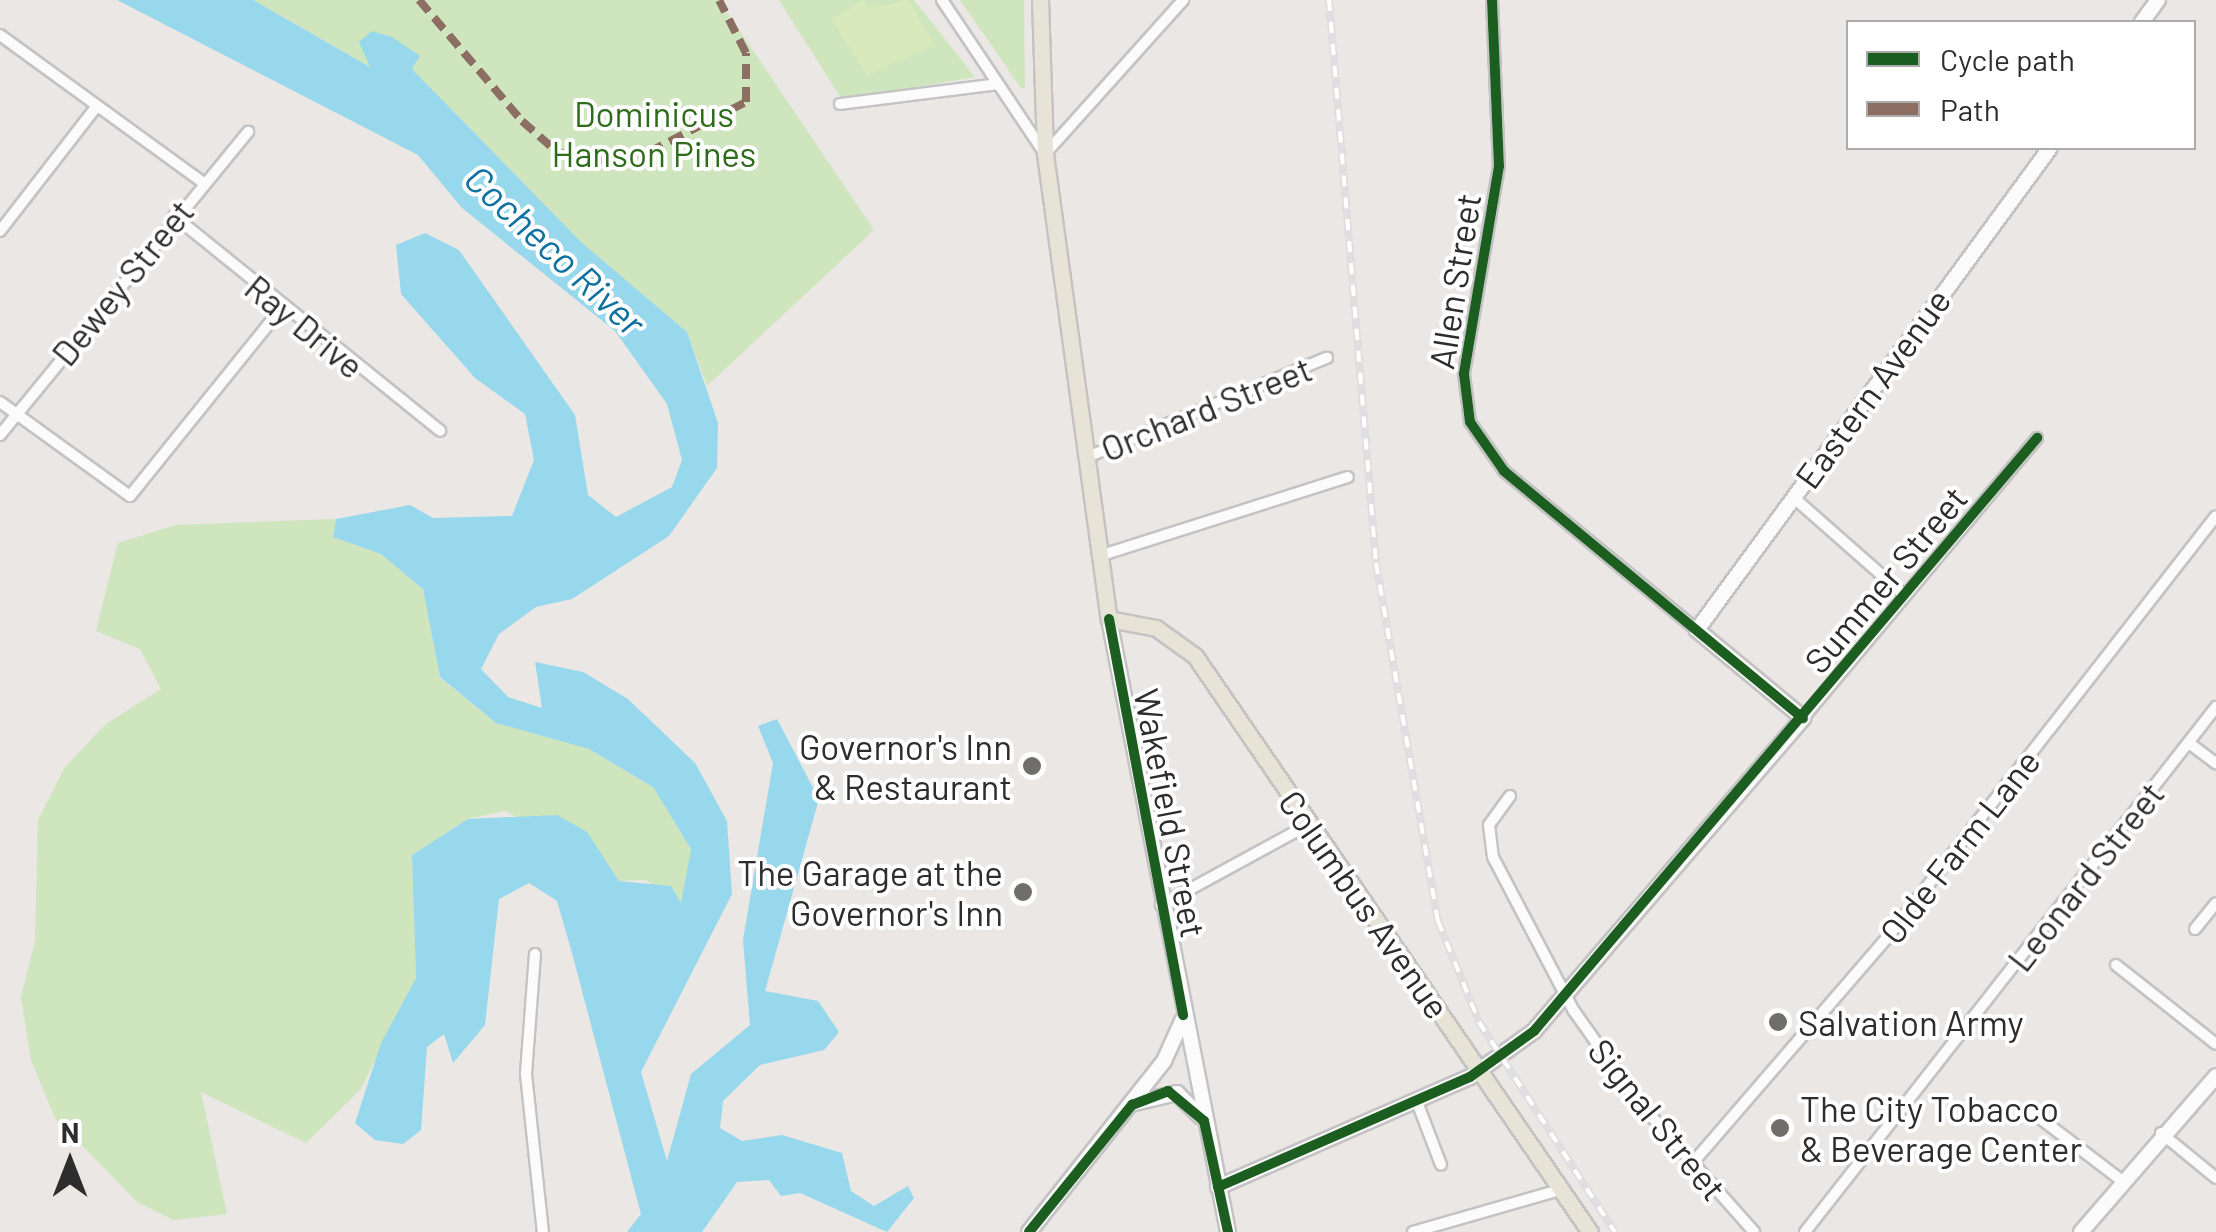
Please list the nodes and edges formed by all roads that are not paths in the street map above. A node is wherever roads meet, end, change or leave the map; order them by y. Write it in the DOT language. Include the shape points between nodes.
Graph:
graph roads {
  1 [pos="942,0"];
  2 [pos="1040,0"];
  3 [pos="1184,0"];
  4 [pos="1492,0"];
  5 [pos="0,35"];
  6 [pos="998,84"];
  7 [pos="840,104"];
  8 [pos="97,106"];
  9 [pos="248,132"];
  10 [pos="2049,150"];
  11 [pos="1046,154"];
  12 [pos="202,182"];
  13 [pos="174,216"];
  14 [pos="0,231"];
  15 [pos="281,309"];
  16 [pos="1328,358"];
  17 [pos="0,402"];
  18 [pos="17,414"];
  19 [pos="440,432"];
  20 [pos="0,435"];
  21 [pos="2037,438"];
  22 [pos="1085,458"];
  23 [pos="1348,477"];
  24 [pos="1794,496"];
  25 [pos="2216,516"];
  26 [pos="1099,556"];
  27 [pos="1904,595"];
  28 [pos="1109,619"];
  29 [pos="1697,630"];
  30 [pos="2216,708"];
  31 [pos="1803,718"];
  32 [pos="2190,743"];
  33 [pos="2216,764"];
  34 [pos="1510,796"];
  35 [pos="1308,825"];
  36 [pos="2216,903"];
  37 [pos="1160,906"];
  38 [pos="2195,929"];
  39 [pos="535,954"];
  40 [pos="2116,965"];
  41 [pos="1568,1000"];
  42 [pos="1183,1015"];
  43 [pos="2216,1044"];
  44 [pos="1482,1070"];
  45 [pos="2216,1076"];
  46 [pos="1417,1102"];
  47 [pos="1132,1105"];
  48 [pos="2032,1112"];
  49 [pos="1204,1121"];
  50 [pos="2161,1132"];
  51 [pos="1441,1166"];
  52 [pos="1690,1166"];
  53 [pos="2216,1178"];
  54 [pos="2120,1180"];
  55 [pos="1218,1187"];
  56 [pos="1564,1189"];
  57 [pos="544,1232"];
  58 [pos="1029,1232"];
  59 [pos="1228,1232"];
  60 [pos="1413,1232"];
  61 [pos="1590,1232"];
  62 [pos="1754,1232"];
  63 [pos="1805,1232"];
  64 [pos="2081,1232"];
  1 -- 6 [label="street"];
  2 -- 11 [label="main road, Wakefield Street"];
  3 -- 11 [label="street"];
  4 -- 29 [label="street, Allen Street" via="1499,166 1464,374 1470,422 1504,471"];
  5 -- 8 [label="street"];
  6 -- 7 [label="street"];
  6 -- 11 [label="street"];
  8 -- 12 [label="street"];
  8 -- 14 [label="street"];
  9 -- 12 [label="street, Dewey Street"];
  10 -- 24 [label="street, Eastern Avenue"];
  11 -- 22 [label="main road, Wakefield Street"];
  12 -- 13 [label="street, Dewey Street"];
  13 -- 15 [label="street, Ray Drive"];
  13 -- 18 [label="street, Dewey Street"];
  15 -- 18 [label="street" via="130,496"];
  15 -- 19 [label="street, Ray Drive"];
  16 -- 22 [label="street, Orchard Street"];
  17 -- 18 [label="street"];
  18 -- 20 [label="street, Dewey Street"];
  21 -- 27 [label="street, Summer Street"];
  22 -- 26 [label="main road, Wakefield Street"];
  23 -- 26 [label="street"];
  24 -- 27 [label="street"];
  24 -- 29 [label="street, Eastern Avenue"];
  25 -- 52 [label="street, Olde Farm Lane" via="1886,939"];
  26 -- 28 [label="main road, Wakefield Street"];
  27 -- 31 [label="street, Summer Street"];
  28 -- 35 [label="main road, Columbus Avenue" via="1184,644"];
  28 -- 37 [label="street, Wakefield Street"];
  29 -- 31 [label="street, Allen Street"];
  30 -- 32 [label="street, Leonard Street"];
  31 -- 41 [label="street, Summer Street"];
  32 -- 33 [label="street"];
  32 -- 63 [label="street, Leonard Street"];
  34 -- 41 [label="street, Signal Street" via="1490,825 1493,857"];
  35 -- 37 [label="street"];
  35 -- 44 [label="main road, Columbus Avenue"];
  36 -- 38 [label="street"];
  37 -- 42 [label="street, Wakefield Street"];
  39 -- 57 [label="street" via="526,1074"];
  40 -- 43 [label="street"];
  41 -- 44 [label="street, Summer Street"];
  41 -- 52 [label="street, Signal Street"];
  42 -- 47 [label="street" via="1176,1043"];
  42 -- 49 [label="street, Wakefield Street"];
  44 -- 46 [label="street, Summer Street"];
  44 -- 56 [label="main road, Columbus Avenue"];
  45 -- 50 [label="street"];
  46 -- 51 [label="street"];
  46 -- 55 [label="street, Summer Street"];
  47 -- 49 [label="street" via="1177,1093"];
  47 -- 58 [label="street"];
  48 -- 54 [label="street"];
  49 -- 55 [label="street, Wakefield Street"];
  50 -- 53 [label="street"];
  50 -- 54 [label="street"];
  52 -- 62 [label="street, Signal Street"];
  54 -- 64 [label="street"];
  55 -- 59 [label="street, Wakefield Street"];
  56 -- 60 [label="street"];
  56 -- 61 [label="main road, Columbus Avenue"];
}
